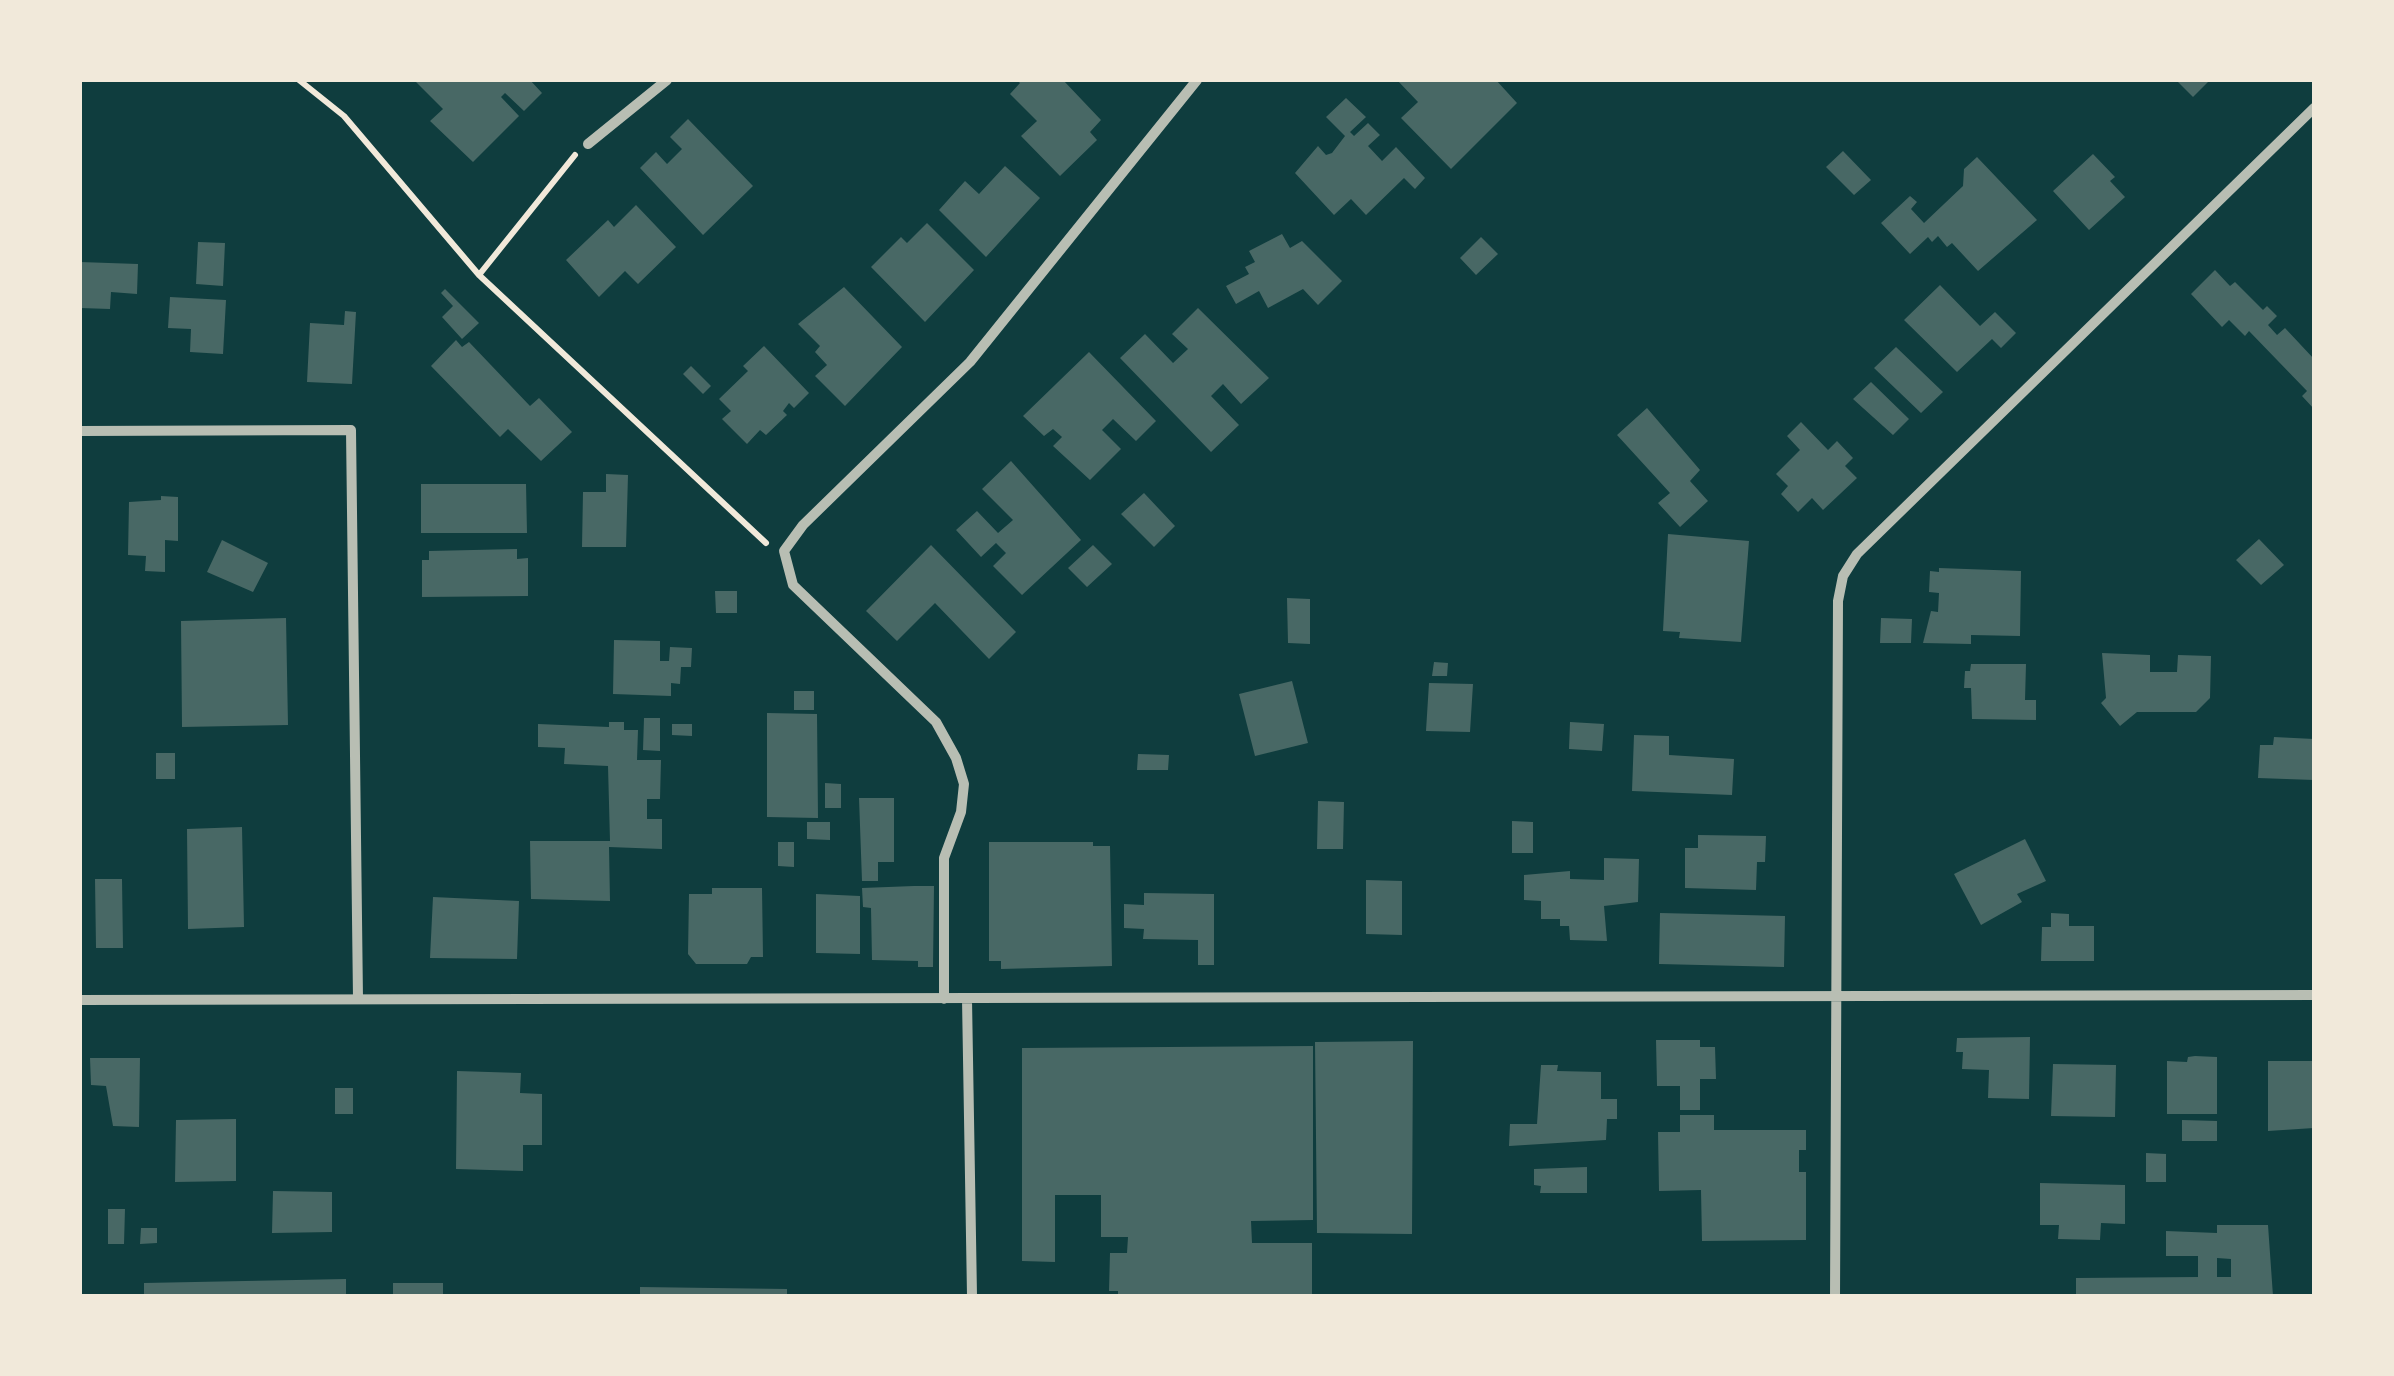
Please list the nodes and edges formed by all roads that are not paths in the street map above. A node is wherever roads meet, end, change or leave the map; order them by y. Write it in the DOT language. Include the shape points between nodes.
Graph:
graph roads {
  1 [pos="667,80"];
  2 [pos="1197,80"];
  3 [pos="2314,108"];
  4 [pos="588,144"];
  5 [pos="80,431"];
  6 [pos="2314,994"];
  7 [pos="1838,996"];
  8 [pos="358,999"];
  9 [pos="944,999"];
  10 [pos="968,999"];
  11 [pos="80,1000"];
  12 [pos="972,1296"];
  13 [pos="1836,1296"];
  1 -- 4 [label="street"];
  2 -- 9 [label="street" via="970,362 802,525 784,551 794,585 936,722 956,758 964,784 944,858"];
  3 -- 7 [label="street" via="1857,554 1843,576"];
  5 -- 8 [label="street" via="351,430"];
  6 -- 7 [label="street"];
  7 -- 10 [label="street"];
  7 -- 13 [label="street"];
  8 -- 9 [label="street"];
  8 -- 11 [label="street"];
  9 -- 10 [label="street"];
  10 -- 12 [label="street"];
}
